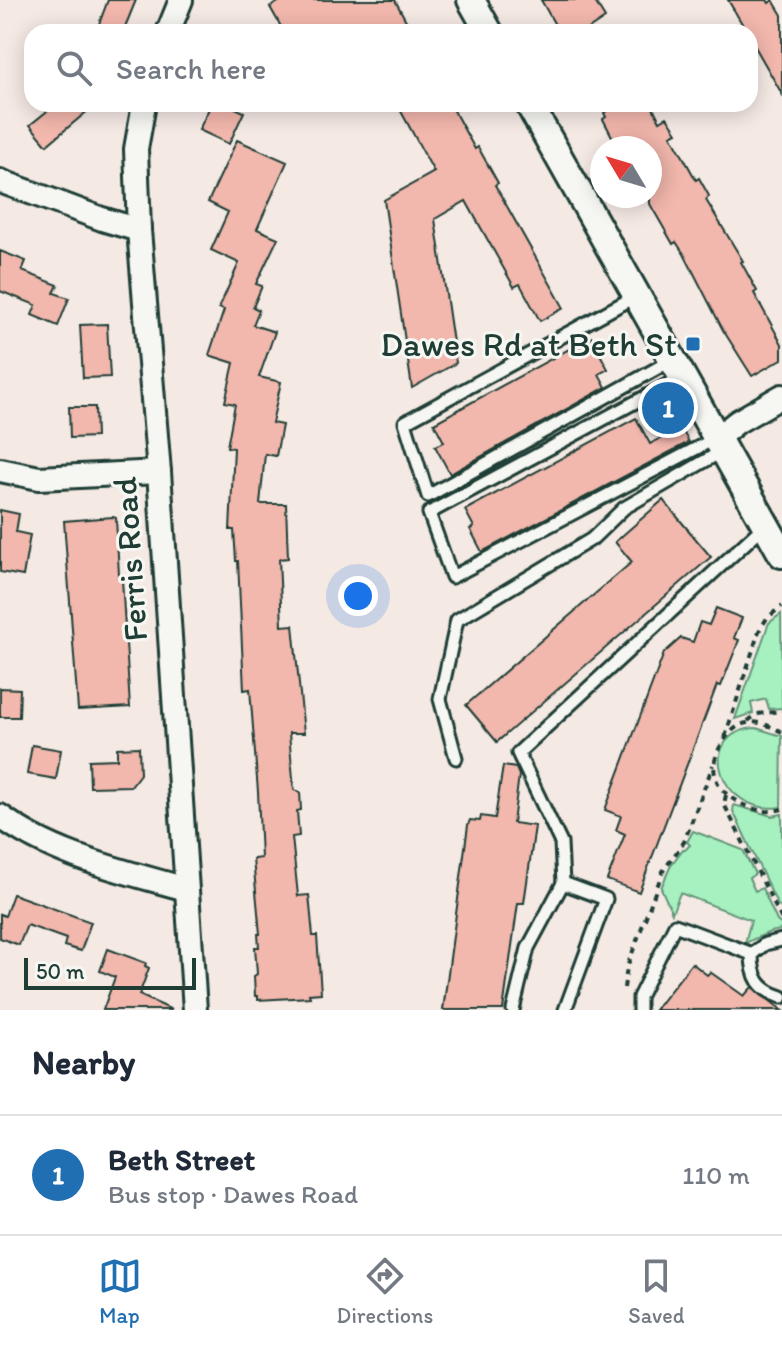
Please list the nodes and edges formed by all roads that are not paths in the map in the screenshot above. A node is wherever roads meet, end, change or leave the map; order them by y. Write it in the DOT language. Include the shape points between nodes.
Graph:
graph roads {
  1 [pos="181,0"];
  2 [pos="471,0"];
  3 [pos="171,24"];
  4 [pos="484,24"];
  5 [pos="143,112"];
  6 [pos="533,112"];
  7 [pos="0,181"];
  8 [pos="139,230"];
  9 [pos="636,296"];
  10 [pos="677,368"];
  11 [pos="782,396"];
  12 [pos="720,444"];
  13 [pos="0,470"];
  14 [pos="159,472"];
  15 [pos="765,525"];
  16 [pos="782,554"];
  17 [pos="456,758"];
  18 [pos="0,816"];
  19 [pos="563,883"];
  20 [pos="186,889"];
  21 [pos="782,940"];
  22 [pos="752,954"];
  23 [pos="782,997"];
  24 [pos="195,1010"];
  25 [pos="513,1010"];
  26 [pos="565,1010"];
  27 [pos="639,1010"];
  1 -- 3 [label="street"];
  2 -- 4 [label="street"];
  5 -- 8 [label="street, Ferris Road" via="136,149"];
  6 -- 9 [label="street"];
  7 -- 8 [label="street"];
  8 -- 14 [label="street, Ferris Road"];
  9 -- 10 [label="street"];
  9 -- 10 [label="lane" via="405,422 428,496"];
  10 -- 12 [label="street"];
  10 -- 12 [label="lane" via="429,513 452,577"];
  11 -- 12 [label="street" via="737,422"];
  12 -- 15 [label="street"];
  12 -- 17 [label="lane" via="624,508 592,539 457,620 440,699"];
  13 -- 14 [label="street" via="39,478"];
  14 -- 20 [label="street, Ferris Road"];
  15 -- 16 [label="street"];
  15 -- 19 [label="lane" via="518,753 561,843"];
  18 -- 20 [label="street" via="57,848"];
  19 -- 25 [label="lane" via="528,948"];
  19 -- 26 [label="lane" via="606,899"];
  20 -- 24 [label="street, Ferris Road"];
  21 -- 22 [label="lane"];
  22 -- 23 [label="lane" via="758,984"];
  22 -- 27 [label="lane" via="675,925 642,989"];
}
